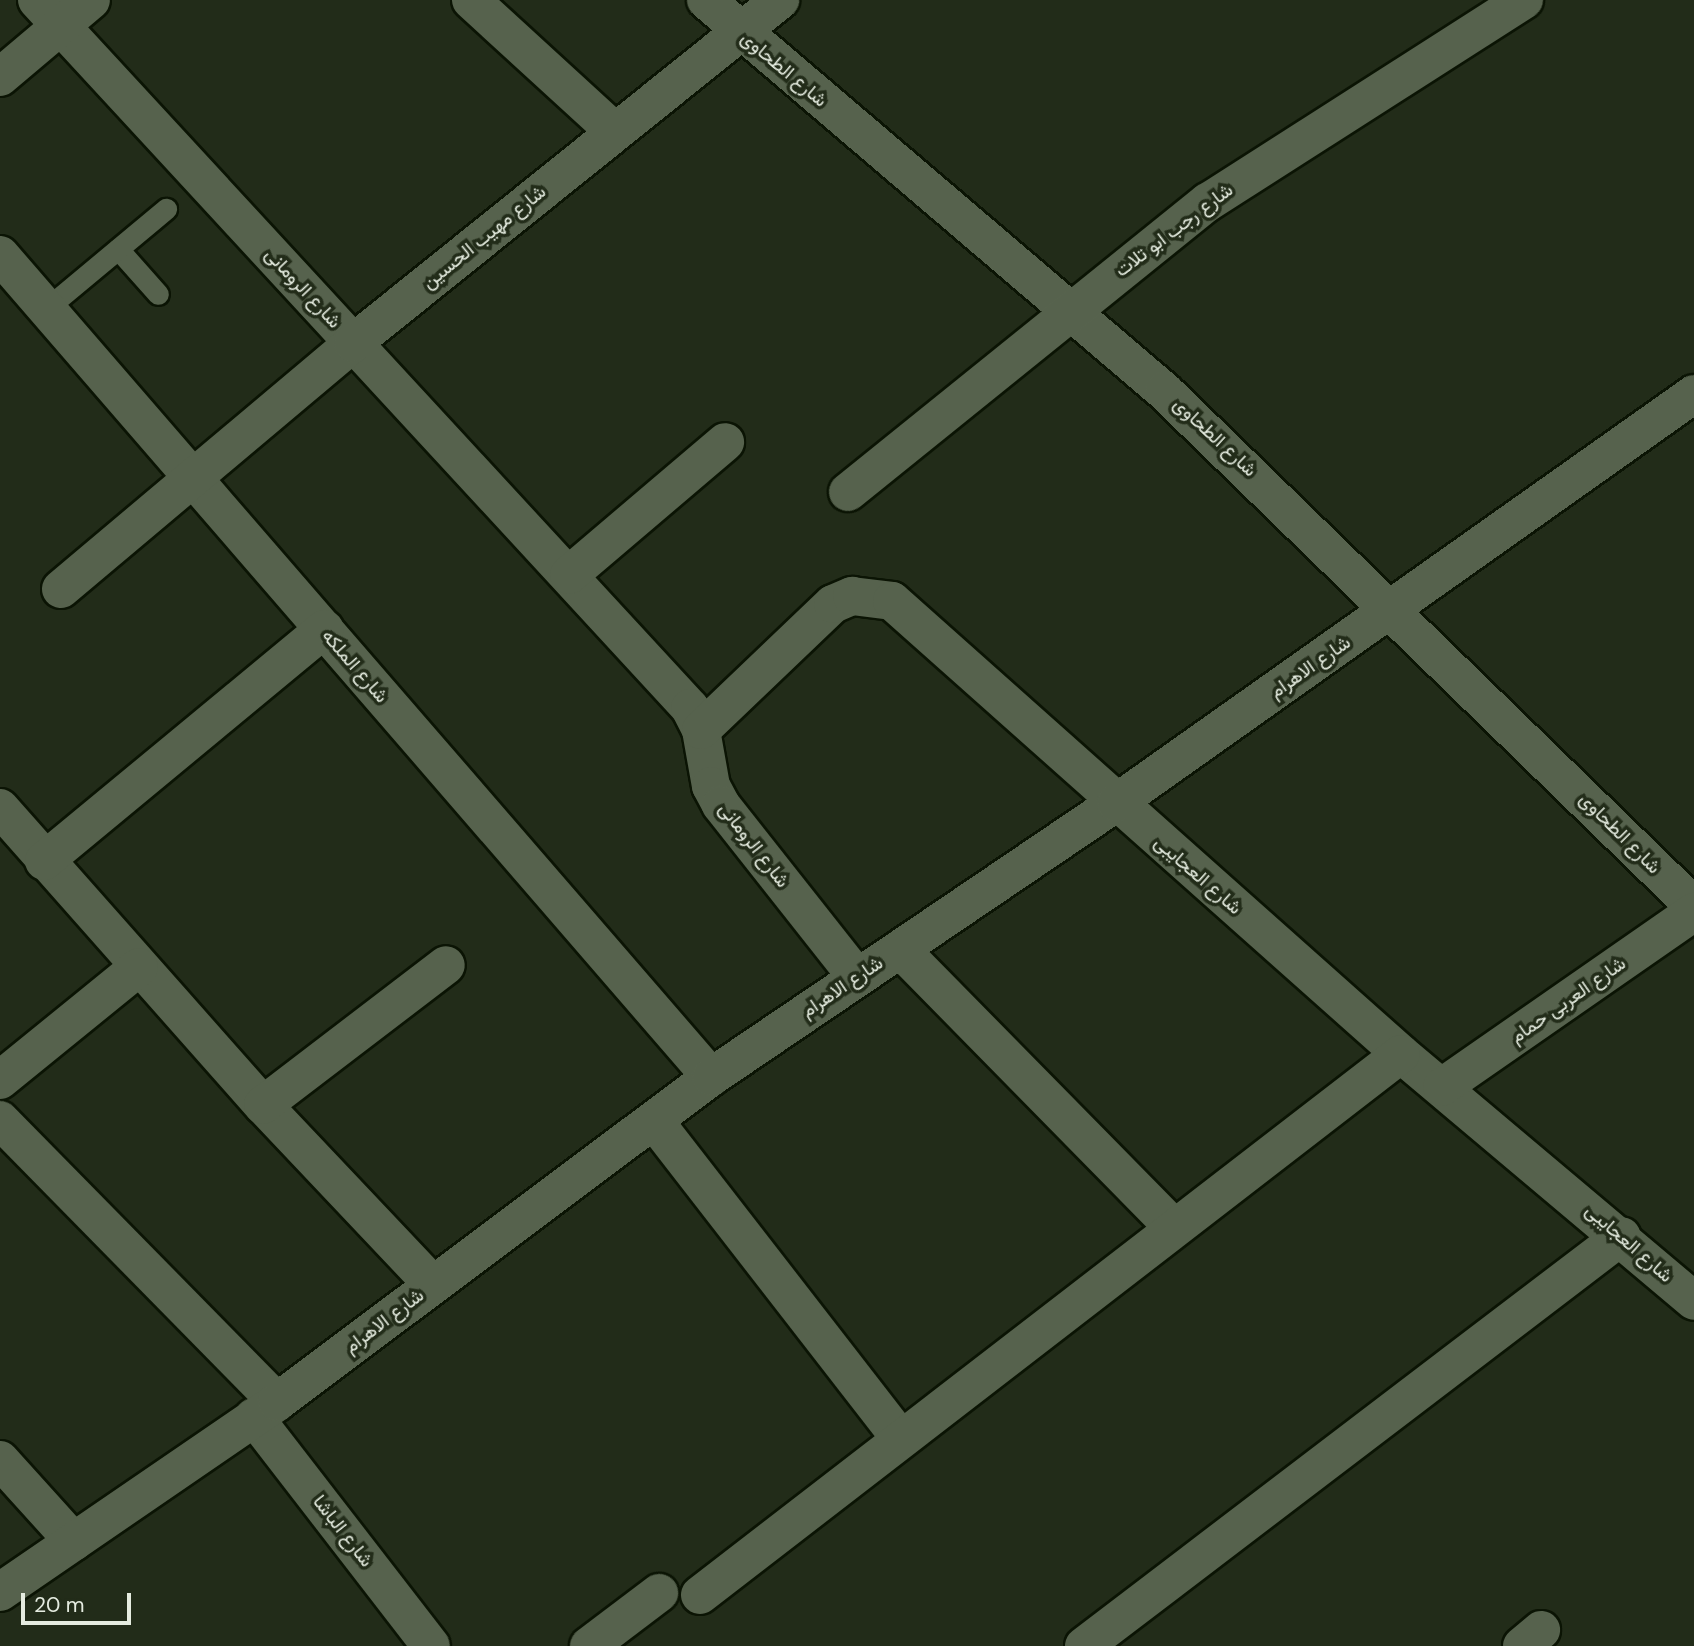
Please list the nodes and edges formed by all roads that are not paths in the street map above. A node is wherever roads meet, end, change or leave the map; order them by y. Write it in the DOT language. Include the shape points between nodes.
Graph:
graph roads {
  1 [pos="91,0"];
  2 [pos="471,0"];
  3 [pos="706,0"];
  4 [pos="780,0"];
  5 [pos="1524,0"];
  6 [pos="49,13"];
  7 [pos="739,32"];
  8 [pos="0,77"];
  9 [pos="614,131"];
  10 [pos="166,209"];
  11 [pos="118,249"];
  12 [pos="0,254"];
  13 [pos="158,295"];
  14 [pos="47,309"];
  15 [pos="1070,309"];
  16 [pos="354,343"];
  17 [pos="1694,394"];
  18 [pos="725,442"];
  19 [pos="192,477"];
  20 [pos="848,492"];
  21 [pos="569,575"];
  22 [pos="61,589"];
  23 [pos="1392,609"];
  24 [pos="324,629"];
  25 [pos="701,730"];
  26 [pos="1116,803"];
  27 [pos="0,808"];
  28 [pos="44,861"];
  29 [pos="1694,906"];
  30 [pos="1694,912"];
  31 [pos="900,949"];
  32 [pos="446,965"];
  33 [pos="139,967"];
  34 [pos="856,976"];
  35 [pos="1401,1054"];
  36 [pos="711,1077"];
  37 [pos="0,1080"];
  38 [pos="1442,1087"];
  39 [pos="264,1105"];
  40 [pos="0,1120"];
  41 [pos="655,1122"];
  42 [pos="1174,1228"];
  43 [pos="1622,1236"];
  44 [pos="432,1284"];
  45 [pos="1694,1301"];
  46 [pos="266,1409"];
  47 [pos="901,1439"];
  48 [pos="0,1460"];
  49 [pos="74,1542"];
  50 [pos="0,1592"];
  51 [pos="659,1593"];
  52 [pos="700,1595"];
  53 [pos="431,1646"];
  54 [pos="589,1646"];
  55 [pos="1084,1646"];
  1 -- 6 [label="street"];
  2 -- 9 [label="street"];
  3 -- 7 [label="street, شارع الطحاوى"];
  4 -- 7 [label="street, شارع مهيب الحسين"];
  5 -- 15 [label="street, شارع رجب ابو تلات" via="1208,202"];
  6 -- 8 [label="street"];
  6 -- 16 [label="street, شارع الرومانى"];
  7 -- 9 [label="street, شارع مهيب الحسين"];
  7 -- 15 [label="street, شارع الطحاوى"];
  9 -- 16 [label="street, شارع مهيب الحسين"];
  10 -- 11 [label="lane"];
  11 -- 13 [label="lane"];
  11 -- 14 [label="lane"];
  12 -- 14 [label="street, شارع الملكه"];
  14 -- 19 [label="street, شارع الملكه"];
  15 -- 20 [label="street, شارع رجب ابو تلات"];
  15 -- 23 [label="street, شارع الطحاوى" via="1264,483"];
  16 -- 19 [label="street, شارع مهيب الحسين"];
  16 -- 21 [label="street, شارع الرومانى"];
  17 -- 23 [label="street, شارع الاهرام"];
  18 -- 21 [label="street"];
  19 -- 22 [label="street, شارع مهيب الحسين"];
  19 -- 24 [label="street, شارع الملكه"];
  21 -- 25 [label="street, شارع الرومانى" via="673,688"];
  23 -- 26 [label="street, شارع الاهرام"];
  23 -- 29 [label="street, شارع الطحاوى"];
  24 -- 28 [label="street"];
  24 -- 36 [label="street, شارع الملكه"];
  25 -- 26 [label="street, شارع العجايبى" via="833,604 873,595 909,614"];
  25 -- 34 [label="street, شارع الرومانى" via="711,786 721,805"];
  26 -- 31 [label="street, شارع الاهرام"];
  26 -- 35 [label="street, شارع العجايبى"];
  27 -- 28 [label="street"];
  28 -- 33 [label="street"];
  30 -- 38 [label="street, شارع العربى حمام"];
  31 -- 34 [label="street, شارع الاهرام"];
  31 -- 42 [label="street"];
  32 -- 39 [label="street"];
  33 -- 37 [label="street"];
  33 -- 39 [label="street"];
  34 -- 36 [label="street, شارع الاهرام"];
  35 -- 38 [label="street, شارع العجايبى"];
  35 -- 42 [label="street"];
  36 -- 41 [label="street, شارع الاهرام"];
  38 -- 43 [label="street, شارع العجايبى"];
  39 -- 44 [label="street"];
  40 -- 46 [label="street, شارع الباشا"];
  41 -- 44 [label="street, شارع الاهرام"];
  41 -- 47 [label="street"];
  42 -- 47 [label="street"];
  43 -- 45 [label="street, شارع العجايبى"];
  43 -- 55 [label="street"];
  44 -- 46 [label="street, شارع الاهرام"];
  46 -- 49 [label="street, شارع الاهرام"];
  46 -- 53 [label="street, شارع الباشا"];
  47 -- 52 [label="street"];
  48 -- 49 [label="street"];
  49 -- 50 [label="street, شارع الاهرام"];
  51 -- 54 [label="street"];
}
